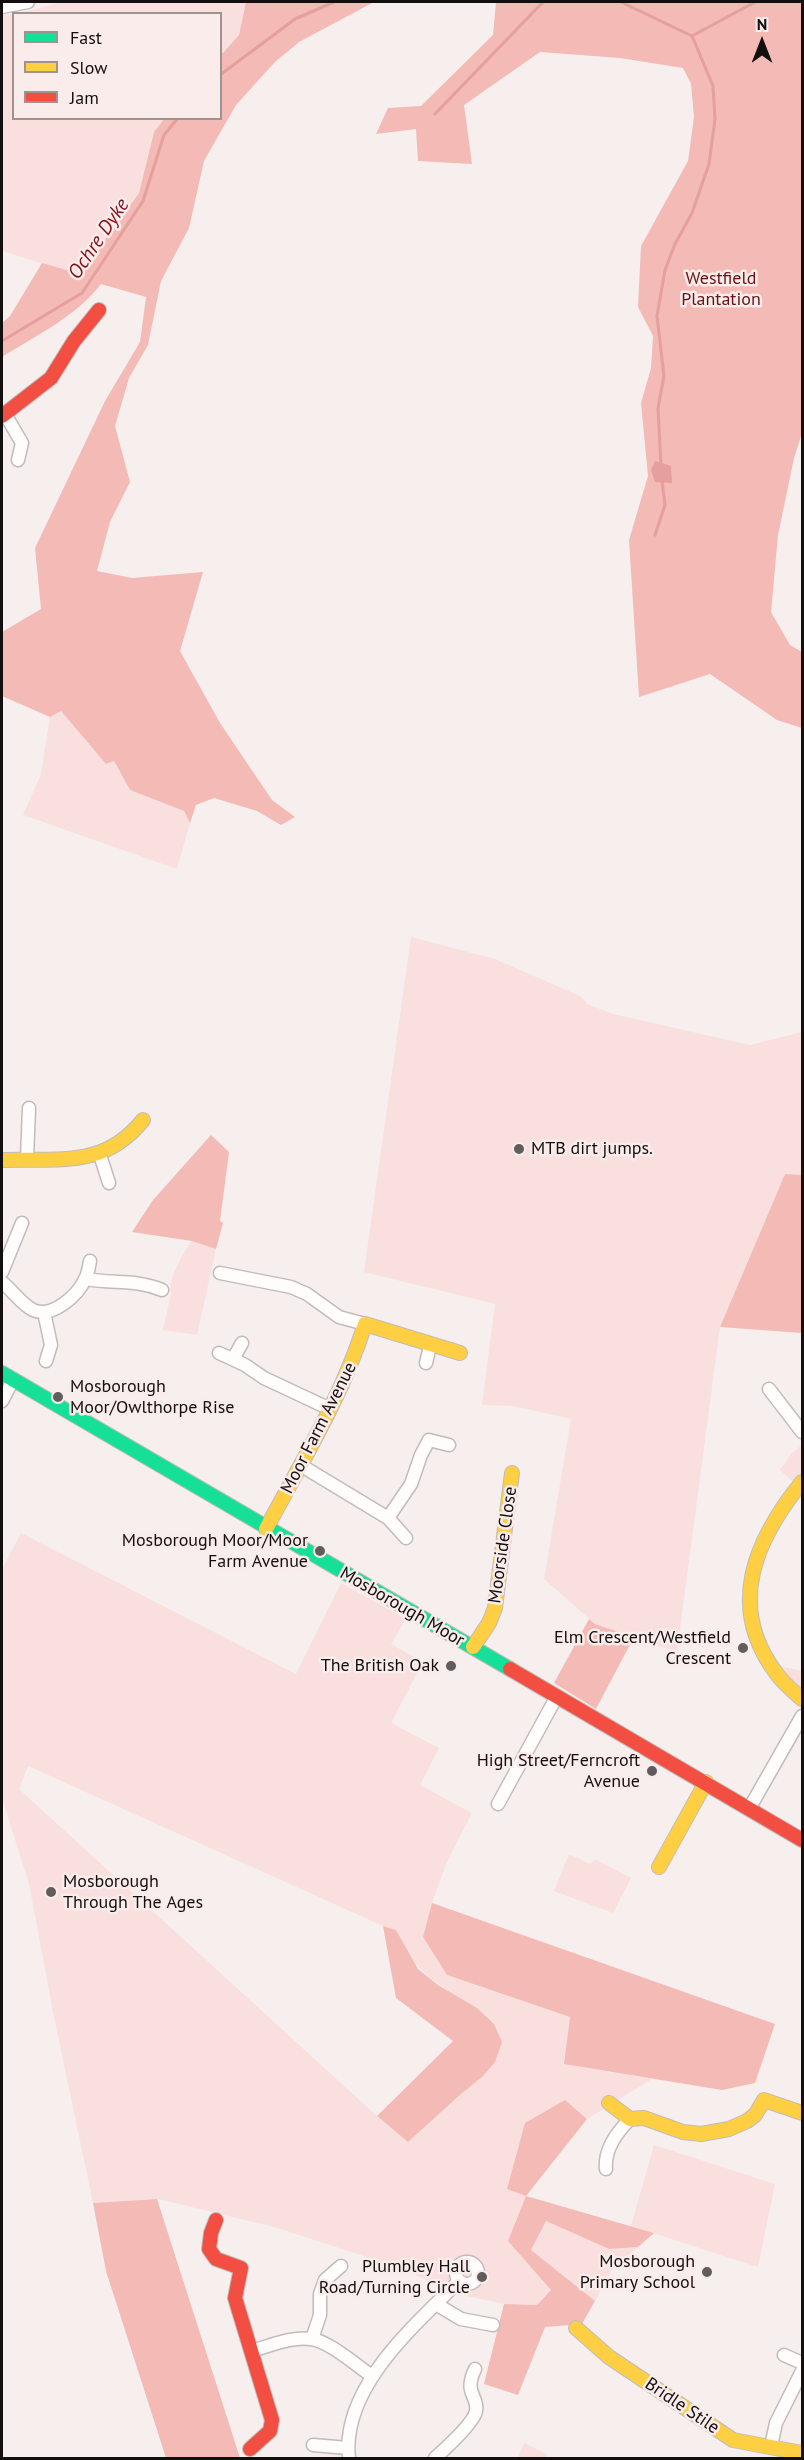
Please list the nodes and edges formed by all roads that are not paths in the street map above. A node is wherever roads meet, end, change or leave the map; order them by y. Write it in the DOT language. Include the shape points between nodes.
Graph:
graph roads {
  1 [pos="28,2"];
  2 [pos="2,7"];
  3 [pos="99,310"];
  4 [pos="3,415"];
  5 [pos="18,460"];
  6 [pos="29,1108"];
  7 [pos="143,1120"];
  8 [pos="100,1155"];
  9 [pos="27,1158"];
  10 [pos="2,1160"];
  11 [pos="110,1183"];
  12 [pos="22,1223"];
  13 [pos="90,1261"];
  14 [pos="2,1272"];
  15 [pos="220,1273"];
  16 [pos="86,1279"];
  17 [pos="2,1282"];
  18 [pos="162,1290"];
  19 [pos="44,1312"];
  20 [pos="365,1324"];
  21 [pos="242,1343"];
  22 [pos="430,1346"];
  23 [pos="219,1353"];
  24 [pos="460,1353"];
  25 [pos="233,1359"];
  26 [pos="46,1360"];
  27 [pos="426,1363"];
  28 [pos="7,1377"];
  29 [pos="769,1389"];
  30 [pos="2,1401"];
  31 [pos="330,1409"];
  32 [pos="802,1432"];
  33 [pos="449,1445"];
  34 [pos="302,1466"];
  35 [pos="512,1473"];
  36 [pos="802,1482"];
  37 [pos="388,1518"];
  38 [pos="266,1529"];
  39 [pos="406,1538"];
  40 [pos="473,1647"];
  41 [pos="557,1696"];
  42 [pos="802,1699"];
  43 [pos="802,1716"];
  44 [pos="706,1782"];
  45 [pos="498,1804"];
  46 [pos="749,1809"];
  47 [pos="802,1840"];
  48 [pos="659,1867"];
  49 [pos="609,2103"];
  50 [pos="802,2113"];
  51 [pos="630,2119"];
  52 [pos="606,2169"];
  53 [pos="216,2220"];
  54 [pos="341,2266"];
  55 [pos="459,2281"];
  56 [pos="436,2304"];
  57 [pos="493,2325"];
  58 [pos="576,2328"];
  59 [pos="312,2339"];
  60 [pos="251,2351"];
  61 [pos="784,2355"];
  62 [pos="802,2363"];
  63 [pos="475,2369"];
  64 [pos="802,2371"];
  65 [pos="372,2376"];
  66 [pos="313,2445"];
  67 [pos="771,2446"];
  68 [pos="250,2449"];
  69 [pos="349,2453"];
  70 [pos="802,2453"];
  71 [pos="435,2458"];
  1 -- 2 [label="street"];
  3 -- 4 [label="street" via="51,378"];
  4 -- 5 [label="street" via="22,443"];
  6 -- 9 [label="street"];
  7 -- 8 [label="street" via="130,1137"];
  8 -- 9 [label="street" via="82,1159"];
  8 -- 11 [label="street"];
  9 -- 10 [label="street"];
  12 -- 14 [label="street"];
  13 -- 16 [label="street"];
  15 -- 20 [label="street" via="291,1287 308,1294 339,1317"];
  16 -- 18 [label="street" via="146,1283"];
  16 -- 19 [label="street" via="58,1308"];
  17 -- 19 [label="street" via="33,1310"];
  19 -- 26 [label="street" via="51,1346"];
  20 -- 22 [label="street"];
  20 -- 31 [label="street, Moor Farm Avenue" via="350,1371"];
  21 -- 25 [label="street"];
  22 -- 24 [label="street"];
  22 -- 27 [label="street"];
  23 -- 25 [label="street"];
  25 -- 31 [label="street"];
  28 -- 30 [label="street"];
  28 -- 38 [label="street, Mosborough Moor"];
  29 -- 32 [label="street"];
  31 -- 34 [label="street, Moor Farm Avenue"];
  33 -- 37 [label="street" via="429,1440 411,1484"];
  34 -- 37 [label="street"];
  34 -- 38 [label="street, Moor Farm Avenue"];
  35 -- 40 [label="street, Moorside Close" via="495,1608"];
  36 -- 42 [label="street" via="772,1521 758,1551 748,1603 753,1634 768,1666"];
  37 -- 39 [label="street"];
  38 -- 40 [label="street, Mosborough Moor"];
  40 -- 41 [label="street, Mosborough Moor"];
  41 -- 44 [label="street, Mosborough Moor"];
  41 -- 45 [label="street"];
  43 -- 46 [label="street"];
  44 -- 46 [label="street, Mosborough Moor"];
  44 -- 48 [label="street"];
  46 -- 47 [label="street, Mosborough Moor"];
  49 -- 51 [label="street"];
  50 -- 51 [label="street" via="764,2100 755,2116 701,2135 637,2117"];
  51 -- 52 [label="street" via="610,2145"];
  53 -- 60 [label="street" via="209,2249 216,2259 241,2268 235,2298"];
  54 -- 59 [label="street" via="325,2280"];
  55 -- 56 [label="street"];
  56 -- 57 [label="street" via="461,2319"];
  56 -- 65 [label="street"];
  58 -- 67 [label="street, Bridle Stile" via="609,2357 734,2440"];
  59 -- 60 [label="street" via="296,2339"];
  59 -- 65 [label="street"];
  60 -- 68 [label="street" via="272,2420 270,2432"];
  61 -- 62 [label="street"];
  63 -- 71 [label="street" via="470,2386 477,2411"];
  64 -- 67 [label="street" via="776,2423"];
  65 -- 69 [label="street" via="358,2403"];
  66 -- 69 [label="street"];
  67 -- 70 [label="street, Bridle Stile"];
}
